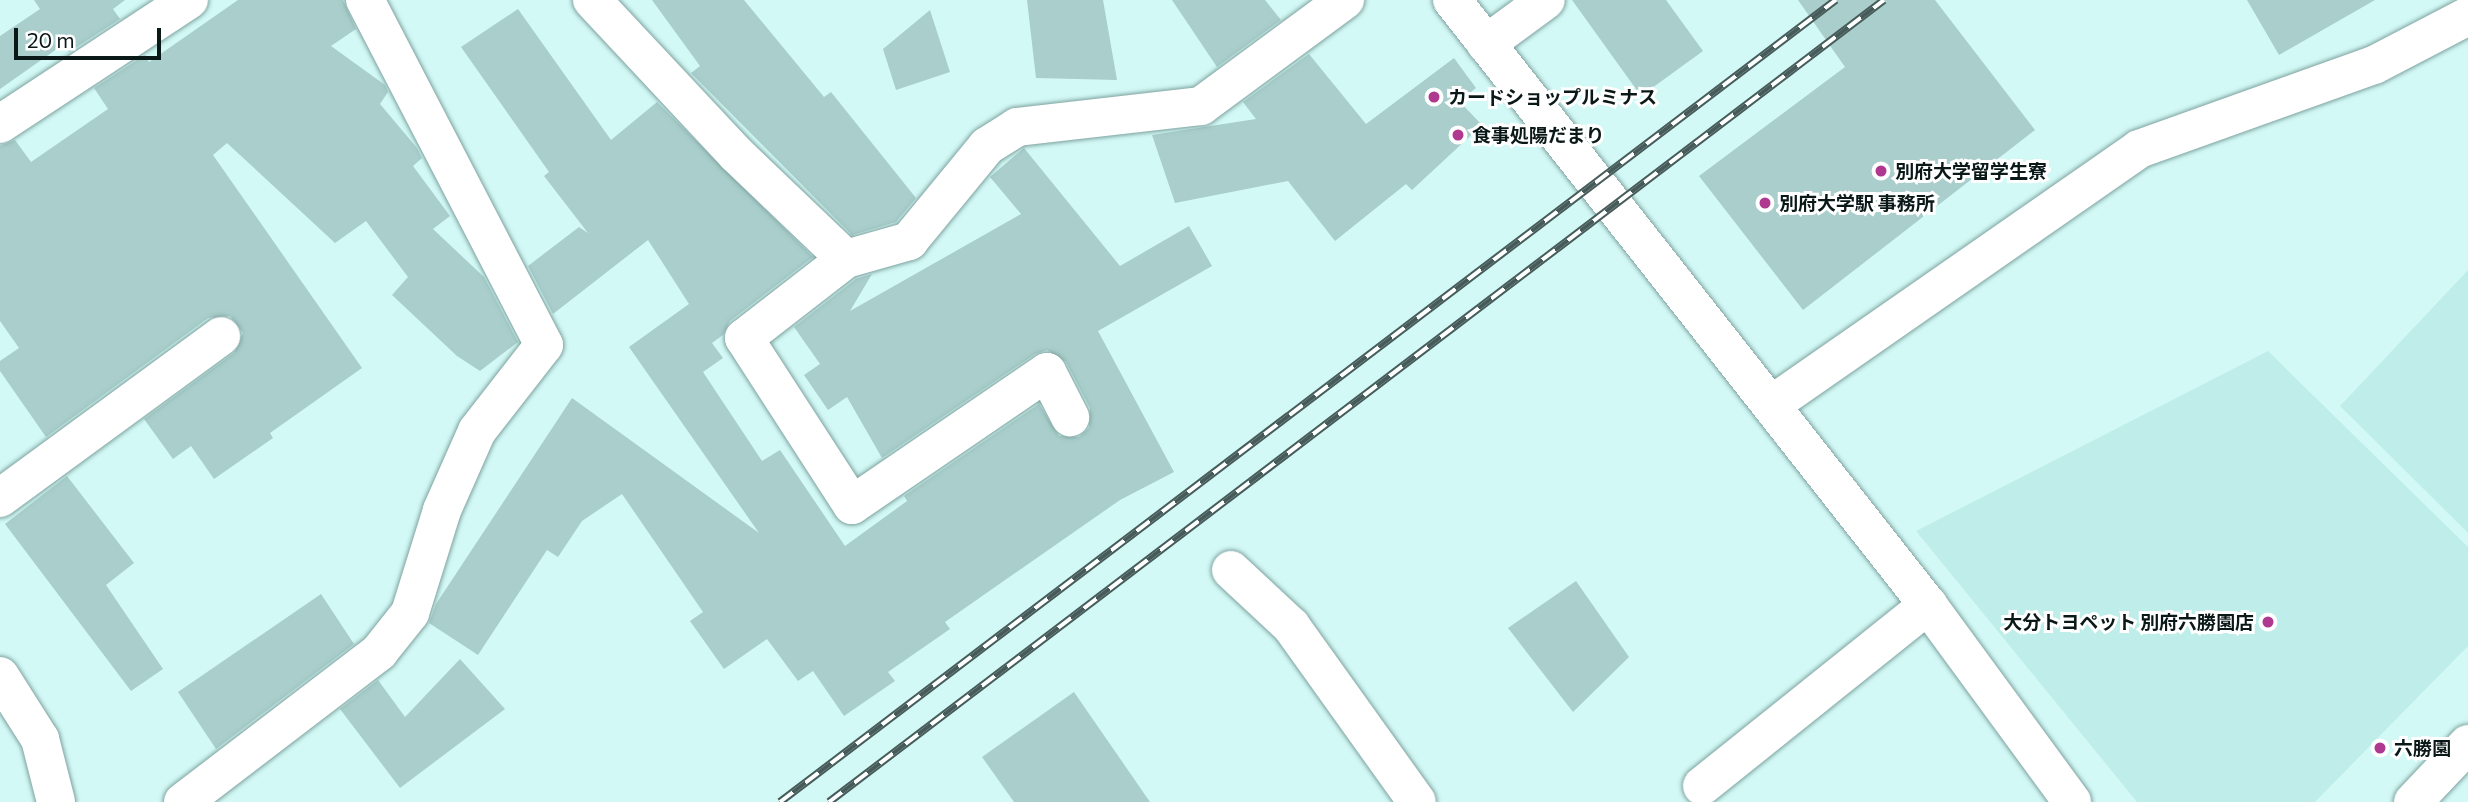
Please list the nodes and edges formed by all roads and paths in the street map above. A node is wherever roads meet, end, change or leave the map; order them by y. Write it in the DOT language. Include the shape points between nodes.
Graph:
graph roads {
  1 [pos="189,0"];
  2 [pos="365,0"];
  3 [pos="592,0"];
  4 [pos="1345,0"];
  5 [pos="1452,0"];
  6 [pos="1546,0"];
  7 [pos="2468,16"];
  8 [pos="1486,44"];
  9 [pos="0,124"];
  10 [pos="846,259"];
  11 [pos="221,336"];
  12 [pos="1771,405"];
  13 [pos="1070,417"];
  14 [pos="0,498"];
  15 [pos="1231,570"];
  16 [pos="1928,605"];
  17 [pos="0,676"];
  18 [pos="2468,744"];
  19 [pos="1702,786"];
  20 [pos="56,802"];
  21 [pos="183,802"];
  22 [pos="1417,802"];
  23 [pos="2072,802"];
  24 [pos="2413,802"];
  1 -- 9 [label="main road"];
  2 -- 21 [label="main road" via="544,345 477,431 442,510 410,613 379,652"];
  3 -- 10 [label="main road" via="736,154"];
  4 -- 10 [label="main road" via="1200,106 1017,127 986,146 909,241"];
  5 -- 8 [label="main road"];
  6 -- 8 [label="main road"];
  7 -- 12 [label="main road" via="2374,65 2138,149"];
  8 -- 12 [label="main road"];
  10 -- 13 [label="main road" via="744,338 852,505 1047,372"];
  11 -- 14 [label="main road"];
  12 -- 16 [label="main road"];
  15 -- 22 [label="main road" via="1291,626"];
  16 -- 19 [label="main road"];
  16 -- 23 [label="main road"];
  17 -- 20 [label="main road" via="40,738"];
  18 -- 24 [label="main road"];
}
